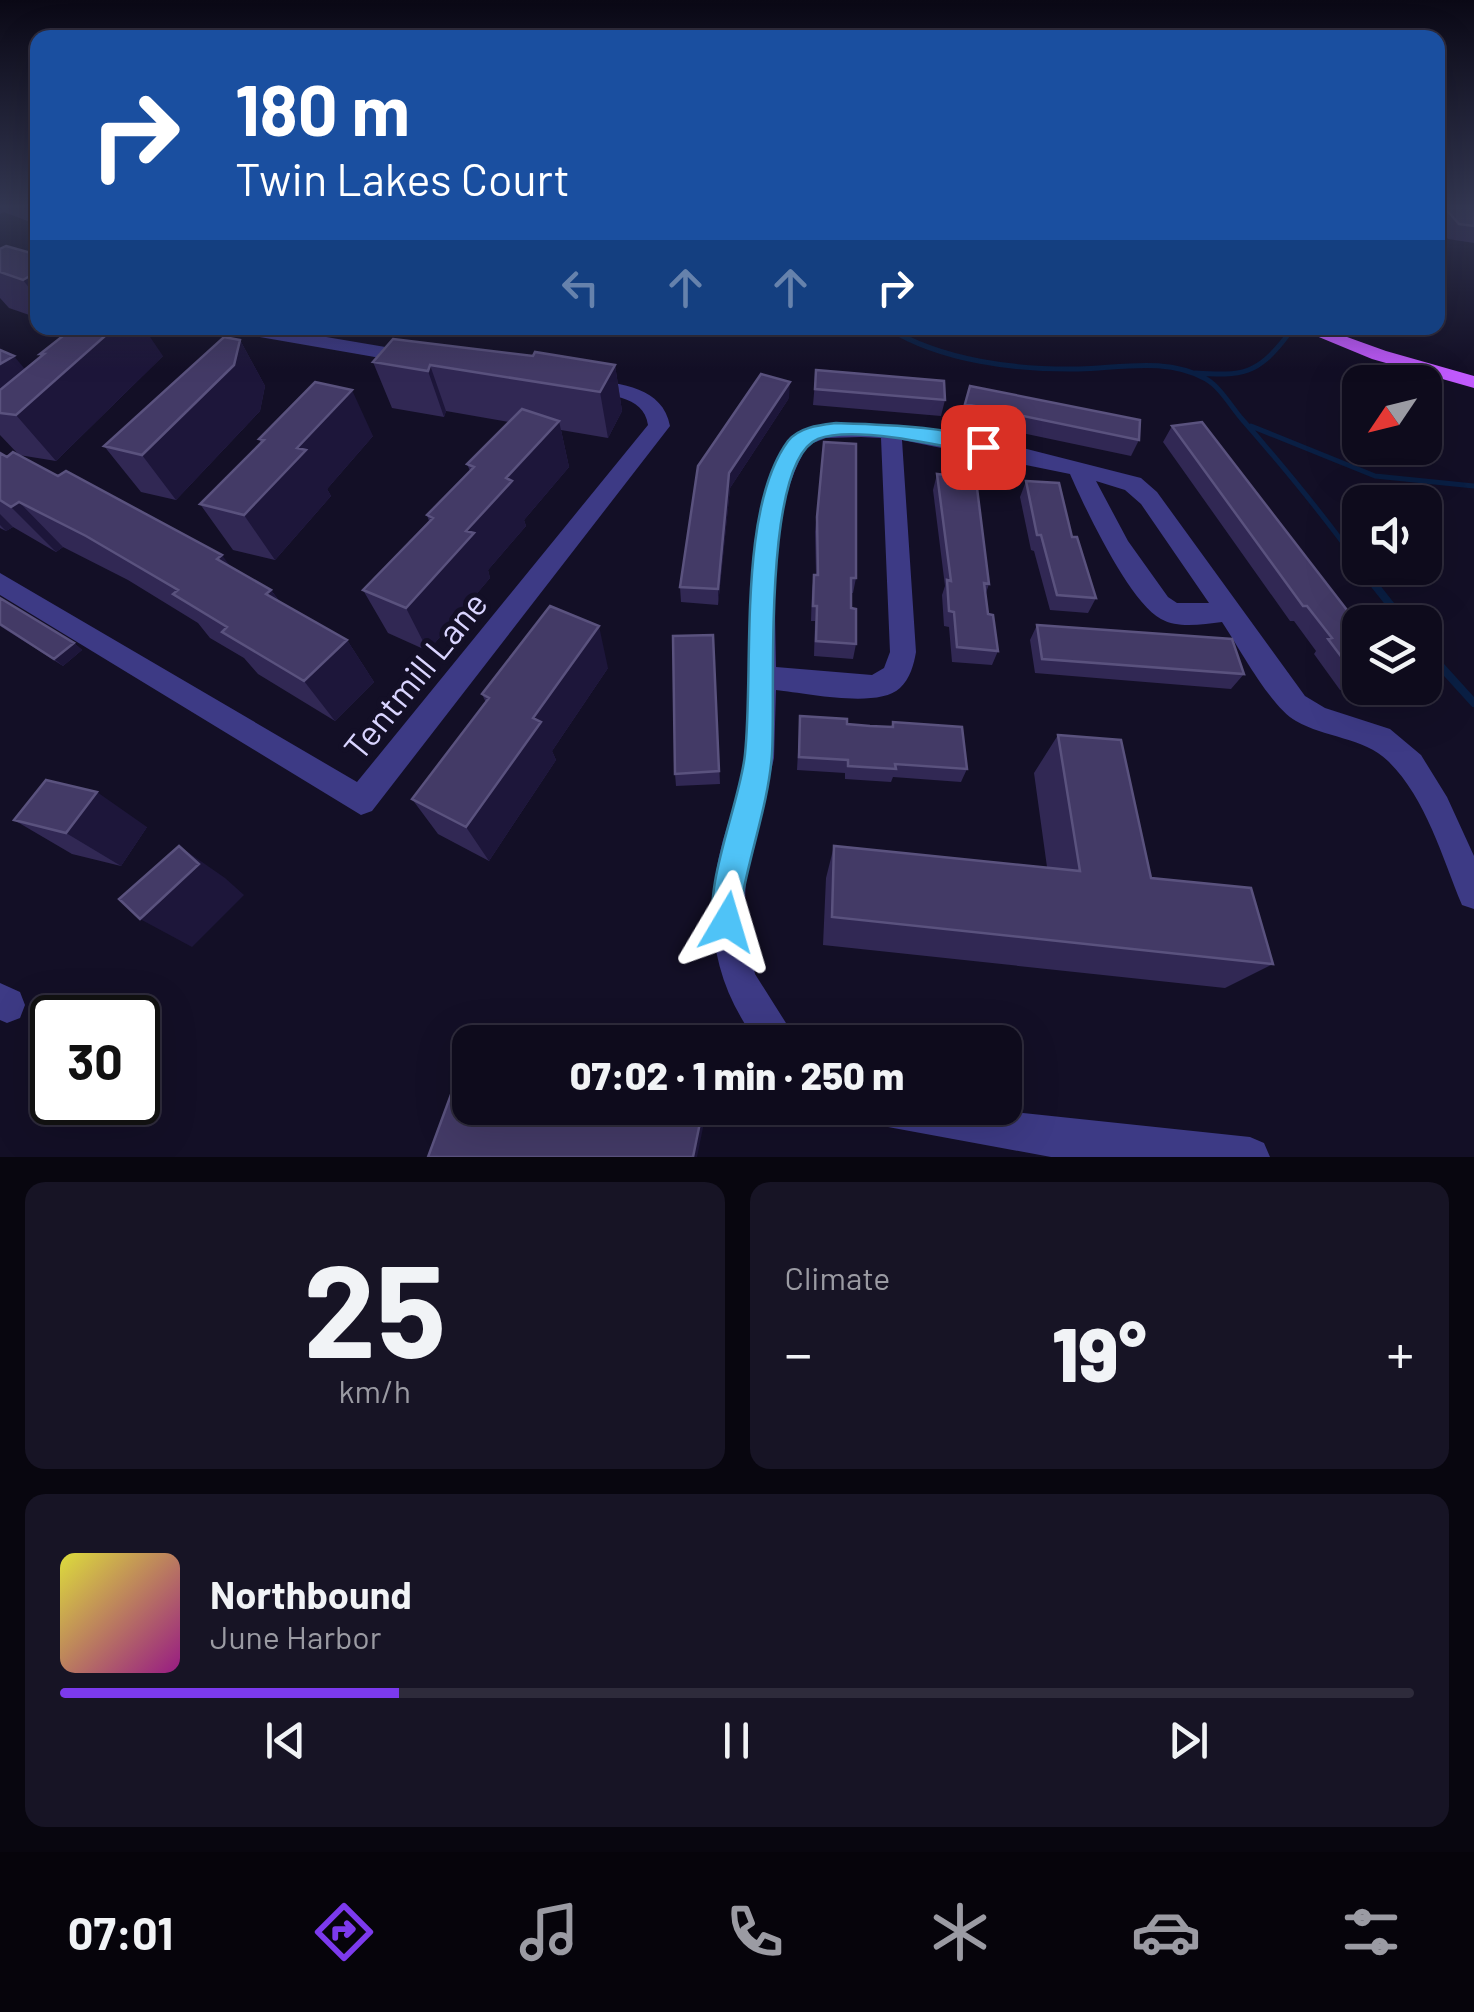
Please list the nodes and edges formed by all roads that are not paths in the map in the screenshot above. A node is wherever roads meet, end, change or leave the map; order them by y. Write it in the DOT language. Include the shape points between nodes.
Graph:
graph roads {
  1 [pos="283,335"];
  2 [pos="1325,335"];
  3 [pos="429,360"];
  4 [pos="572,382"];
  5 [pos="1474,382"];
  6 [pos="890,432"];
  7 [pos="1080,470"];
  8 [pos="0,583"];
  9 [pos="1232,611"];
  10 [pos="762,677"];
  11 [pos="1474,894"];
  12 [pos="768,1025"];
  13 [pos="971,1125"];
  14 [pos="1250,1157"];
  1 -- 3 [label="street"];
  2 -- 5 [label="main road"];
  4 -- 8 [label="street, Tentmill Lane" via="649,402 660,418 650,441 360,801"];
  6 -- 7 [label="street"];
  6 -- 10 [label="street" via="836,429 797,443 778,486 769,532"];
  6 -- 10 [label="street" via="899,671 884,686 872,687"];
  7 -- 9 [label="street" via="1140,489"];
  7 -- 9 [label="street" via="1089,496 1158,604 1181,614"];
  9 -- 11 [label="street" via="1294,705 1385,740 1410,760"];
  10 -- 12 [label="street" via="759,757 727,922 747,996"];
  13 -- 14 [label="street"];
}
